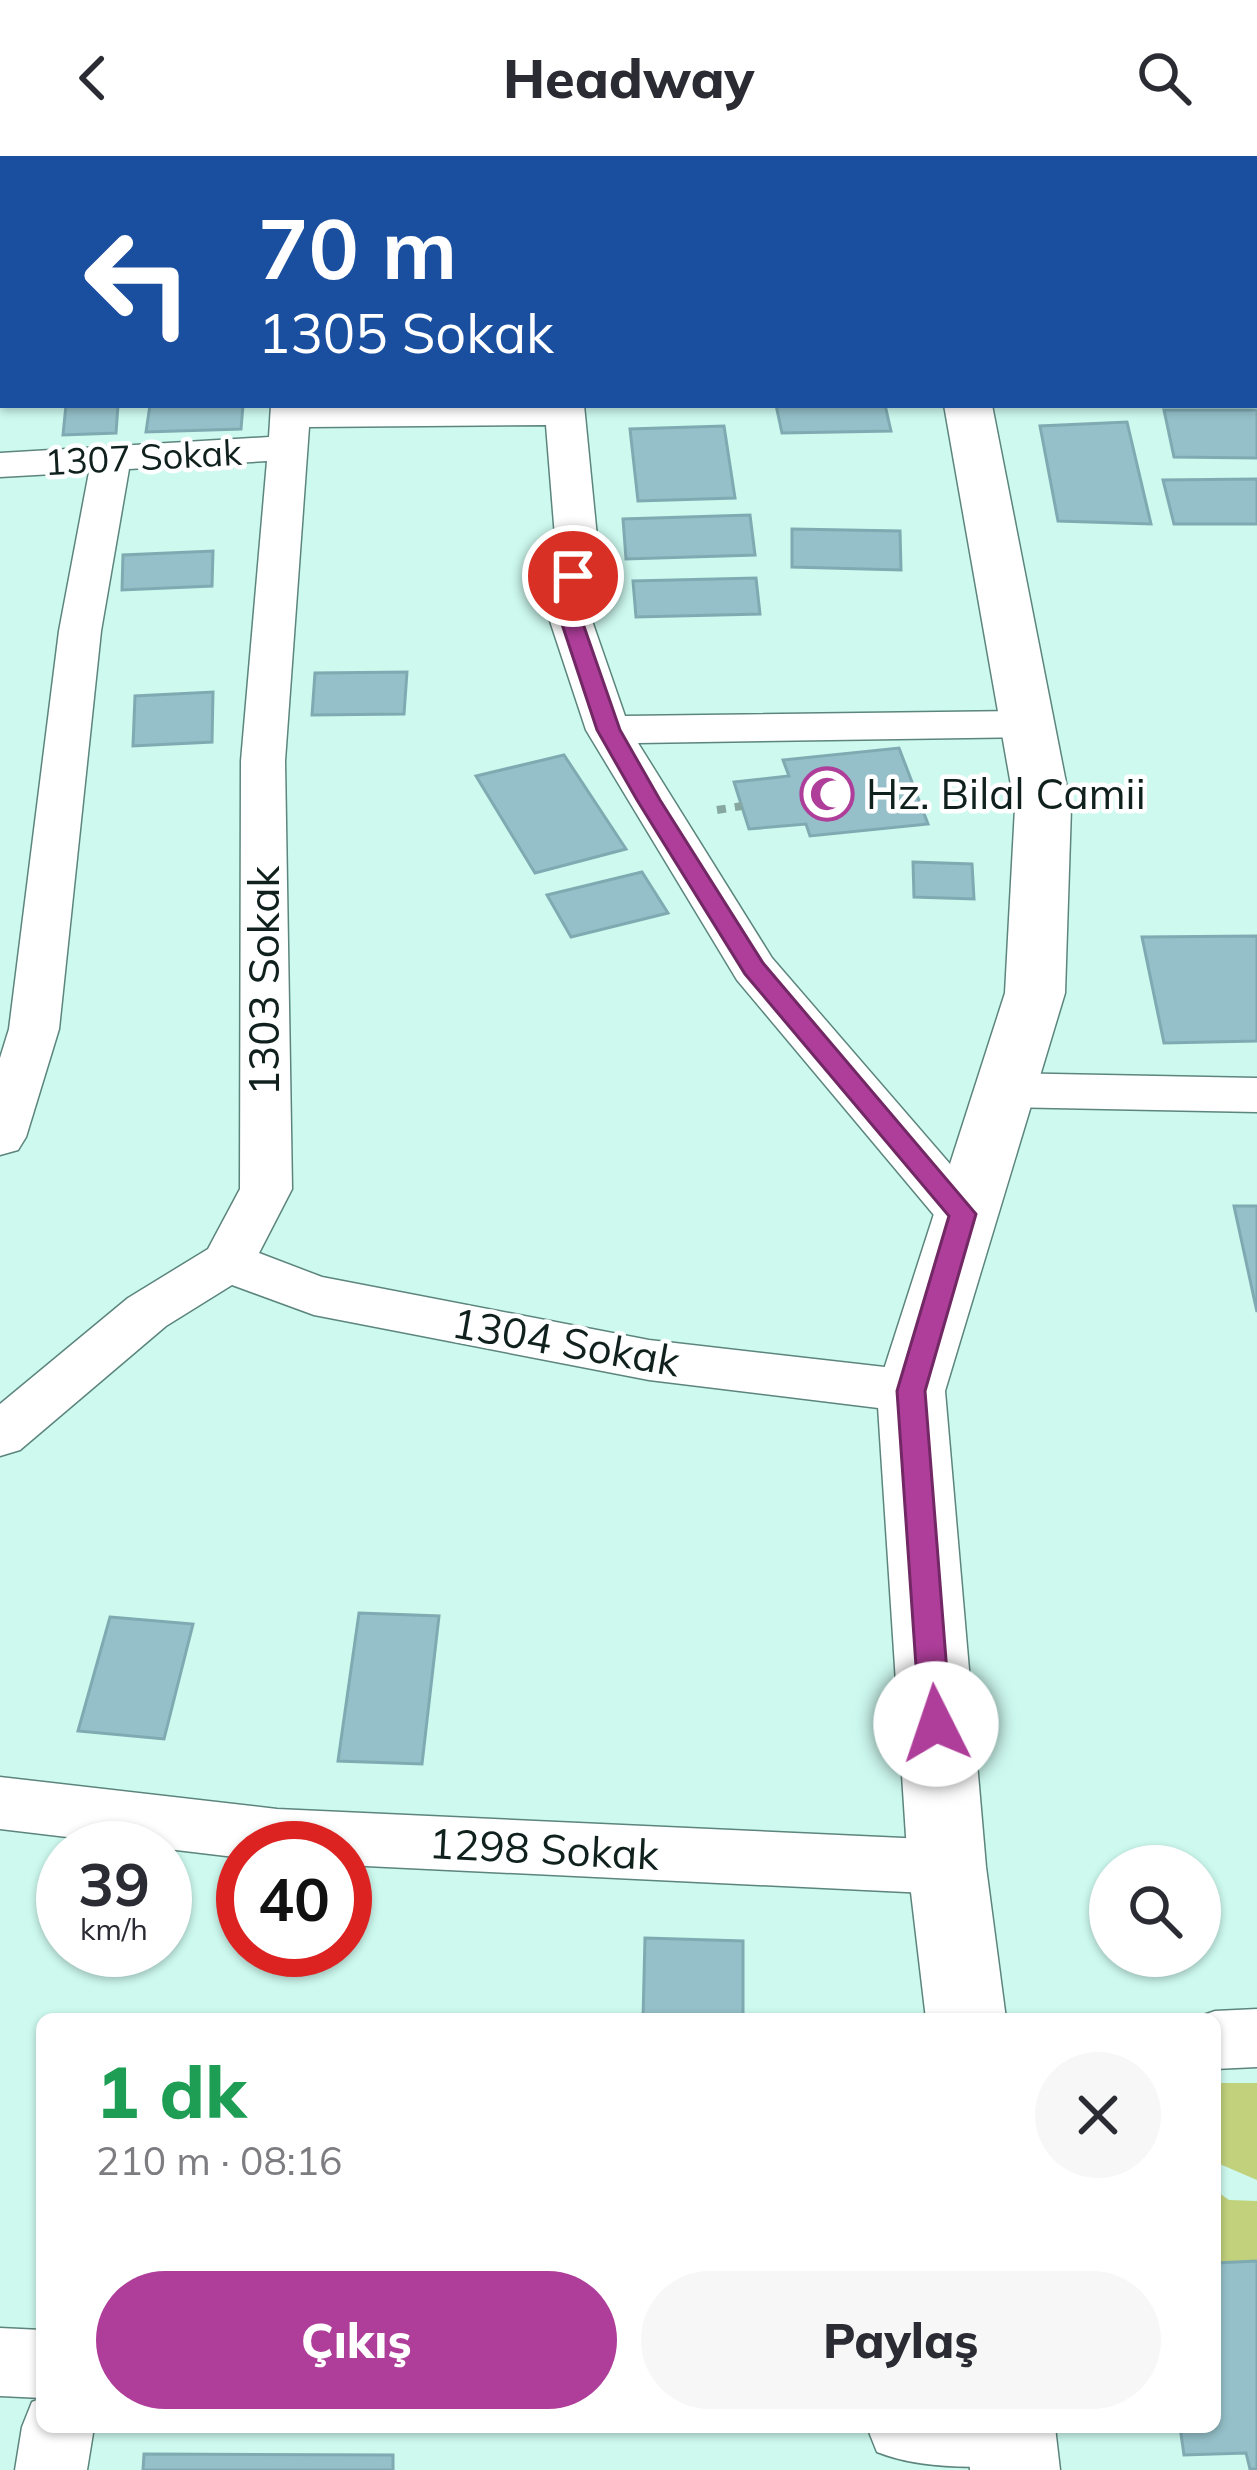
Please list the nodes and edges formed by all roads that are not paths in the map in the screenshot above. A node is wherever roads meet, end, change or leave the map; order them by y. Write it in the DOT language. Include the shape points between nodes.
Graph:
graph roads {
  1 [pos="969,408"];
  2 [pos="564,409"];
  3 [pos="289,423"];
  4 [pos="110,459"];
  5 [pos="0,465"];
  6 [pos="1027,724"];
  7 [pos="608,730"];
  8 [pos="1007,1090"];
  9 [pos="1257,1095"];
  10 [pos="0,1137"];
  11 [pos="963,1214"];
  12 [pos="228,1262"];
  13 [pos="911,1391"];
  14 [pos="0,1435"];
  15 [pos="0,1803"];
  16 [pos="946,1867"];
  17 [pos="965,2013"];
  18 [pos="1257,2038"];
  19 [pos="1221,2040"];
  20 [pos="0,2362"];
  21 [pos="36,2365"];
  22 [pos="57,2433"];
  23 [pos="942,2433"];
  24 [pos="1013,2444"];
  25 [pos="51,2470"];
  1 -- 6 [label="street"];
  2 -- 3 [label="street, 1307 Sokak"];
  2 -- 7 [label="street" via="576,537 569,615"];
  3 -- 4 [label="street, 1307 Sokak"];
  3 -- 12 [label="street, 1303 Sokak" via="263,761 266,1189"];
  4 -- 5 [label="street, 1307 Sokak"];
  4 -- 10 [label="street" via="80,631 34,1029"];
  6 -- 7 [label="street"];
  6 -- 8 [label="street" via="1042,808 1035,993"];
  7 -- 11 [label="street" via="754,969"];
  8 -- 9 [label="street"];
  8 -- 11 [label="street"];
  11 -- 13 [label="street"];
  12 -- 13 [label="street, 1304 Sokak" via="314,1295 605,1351"];
  12 -- 14 [label="street" via="146,1312"];
  13 -- 16 [label="street"];
  15 -- 16 [label="street, 1298 Sokak" via="277,1835"];
  16 -- 17 [label="street"];
  18 -- 19 [label="street"];
  20 -- 21 [label="street"];
  22 -- 25 [label="street"];
  23 -- 24 [label="street"];
}
